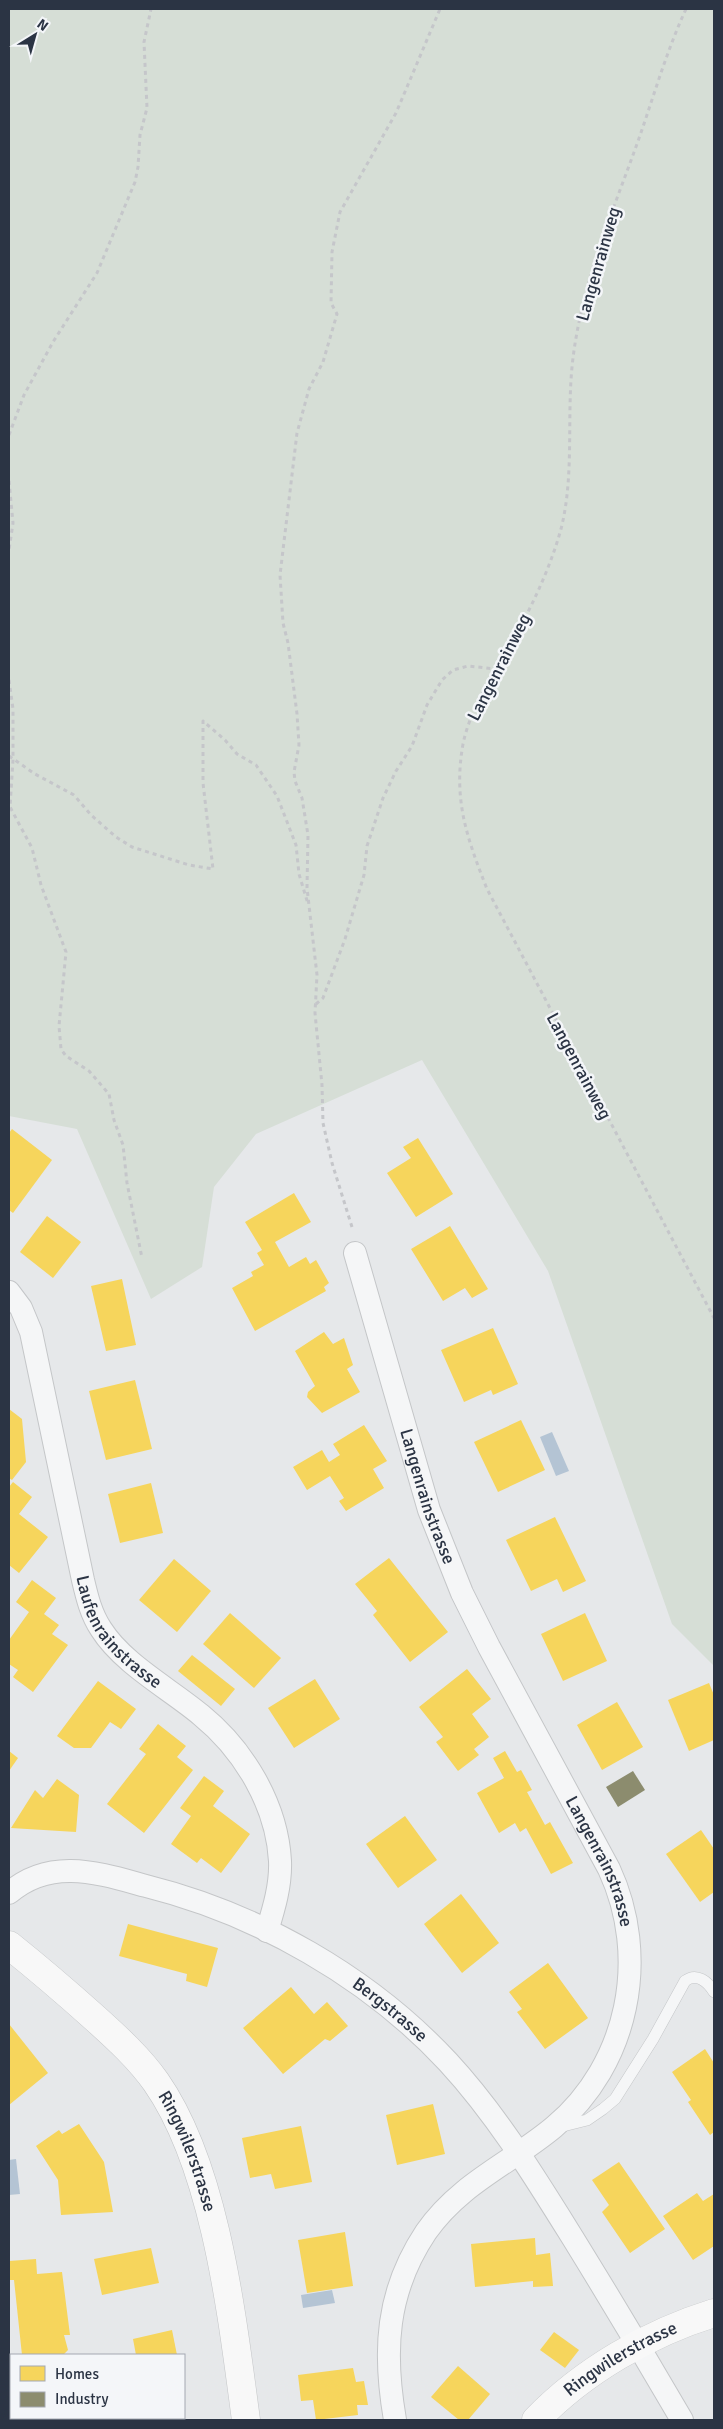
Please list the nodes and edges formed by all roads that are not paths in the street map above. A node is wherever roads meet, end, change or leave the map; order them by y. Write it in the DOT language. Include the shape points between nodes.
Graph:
graph roads {
  1 [pos="355,1253"];
  2 [pos="9,1292"];
  3 [pos="9,1893"];
  4 [pos="267,1931"];
  5 [pos="9,1945"];
  6 [pos="714,1992"];
  7 [pos="554,2127"];
  8 [pos="518,2152"];
  9 [pos="714,2312"];
  10 [pos="638,2345"];
  11 [pos="246,2420"];
  12 [pos="395,2420"];
  13 [pos="536,2420"];
  14 [pos="682,2420"];
  1 -- 7 [label="street, Langenrainstrasse" via="429,1510 454,1574 489,1648 609,1869 624,1906 630,1965 622,2023 607,2063 595,2083 583,2100"];
  2 -- 4 [label="street, Laufenrainstrasse" via="21,1308 31,1332 83,1580 95,1619 130,1660 222,1734 250,1772 266,1801 280,1861 277,1893"];
  3 -- 4 [label="street, Bergstrasse" via="24,1880 40,1874 59,1870 84,1872 182,1896"];
  4 -- 8 [label="street, Bergstrasse" via="316,1957 371,1993 423,2036 470,2086"];
  5 -- 11 [label="street, Ringwilerstrasse" via="134,2054 176,2115 196,2168 215,2239"];
  6 -- 7 [label="lane" via="699,1978 685,1981 614,2099 604,2110 587,2120"];
  7 -- 8 [label="street, Langenrainstrasse"];
  8 -- 10 [label="street, Bergstrasse"];
  8 -- 12 [label="street, Langenrainstrasse" via="471,2185 440,2214 406,2266 389,2330 388,2370"];
  9 -- 10 [label="street, Ringwilerstrasse"];
  10 -- 13 [label="street, Ringwilerstrasse" via="590,2375"];
  10 -- 14 [label="street, Bergstrasse"];
}
